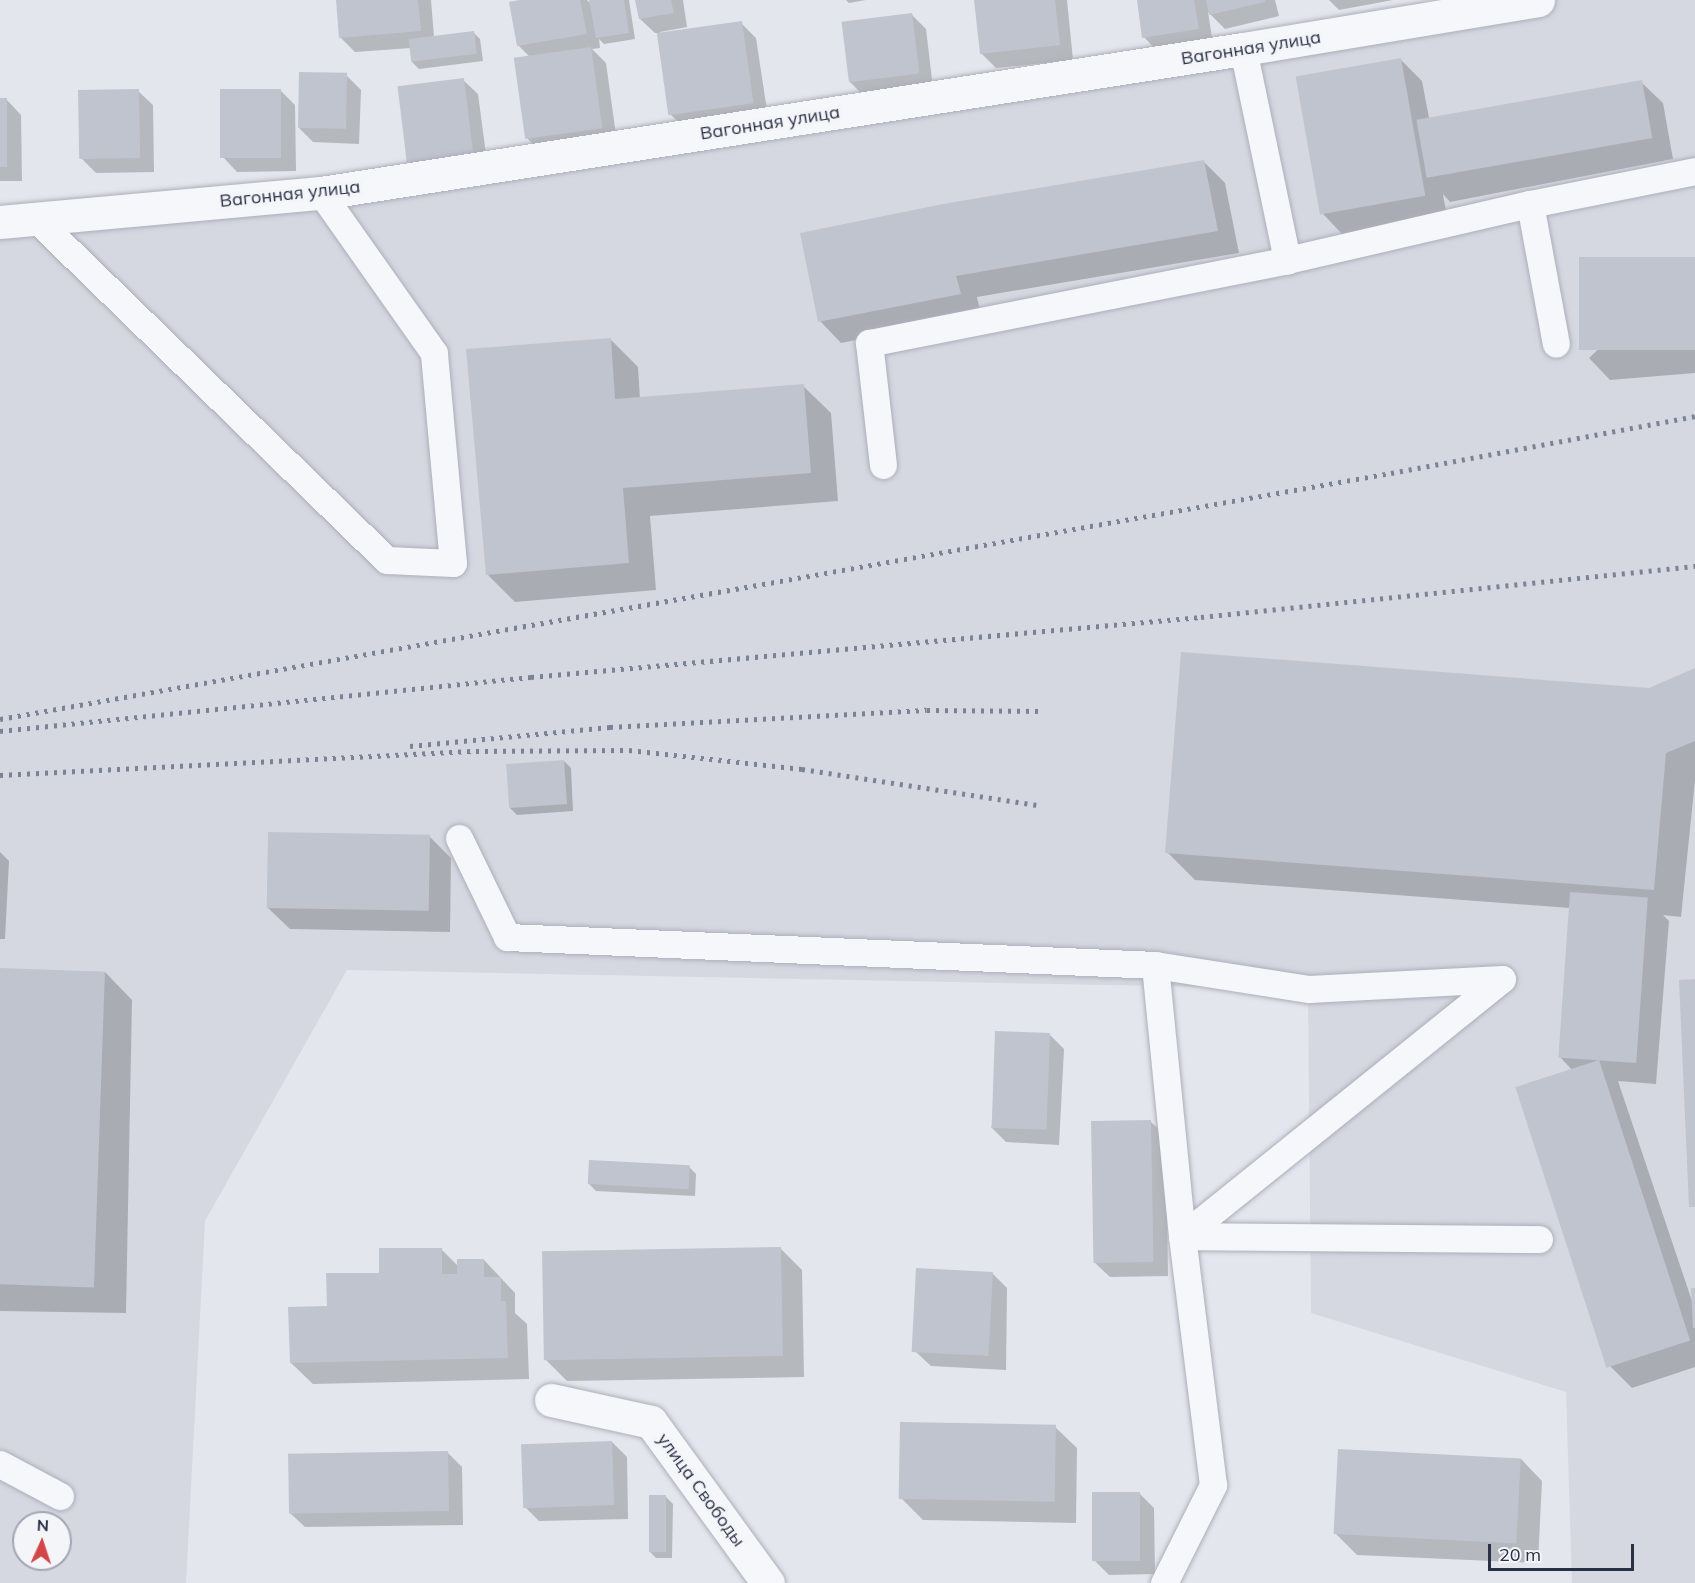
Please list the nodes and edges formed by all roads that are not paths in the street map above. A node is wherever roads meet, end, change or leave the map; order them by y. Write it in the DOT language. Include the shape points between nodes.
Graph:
graph roads {
  1 [pos="1538,0"];
  2 [pos="1243,49"];
  3 [pos="1695,171"];
  4 [pos="321,193"];
  5 [pos="1530,204"];
  6 [pos="36,219"];
  7 [pos="0,222"];
  8 [pos="1287,260"];
  9 [pos="1556,344"];
  10 [pos="883,465"];
  11 [pos="459,838"];
  12 [pos="1155,965"];
  13 [pos="1182,1236"];
  14 [pos="1539,1239"];
  15 [pos="551,1400"];
  16 [pos="0,1464"];
  17 [pos="60,1496"];
  18 [pos="768,1583"];
  19 [pos="1164,1583"];
  1 -- 2 [label="street, Вагонная улица"];
  2 -- 4 [label="street, Вагонная улица"];
  2 -- 8 [label="lane"];
  3 -- 5 [label="lane"];
  4 -- 6 [label="street, Вагонная улица"];
  4 -- 6 [label="lane" via="434,352 453,564 387,560"];
  5 -- 8 [label="lane"];
  5 -- 9 [label="lane"];
  6 -- 7 [label="street, Вагонная улица"];
  8 -- 10 [label="lane" via="869,343"];
  11 -- 12 [label="lane" via="507,937"];
  12 -- 13 [label="lane"];
  12 -- 13 [label="lane" via="1309,989 1502,979"];
  13 -- 14 [label="lane"];
  13 -- 19 [label="lane" via="1213,1485"];
  15 -- 18 [label="street, улица Свободы" via="651,1422"];
  16 -- 17 [label="lane"];
}
